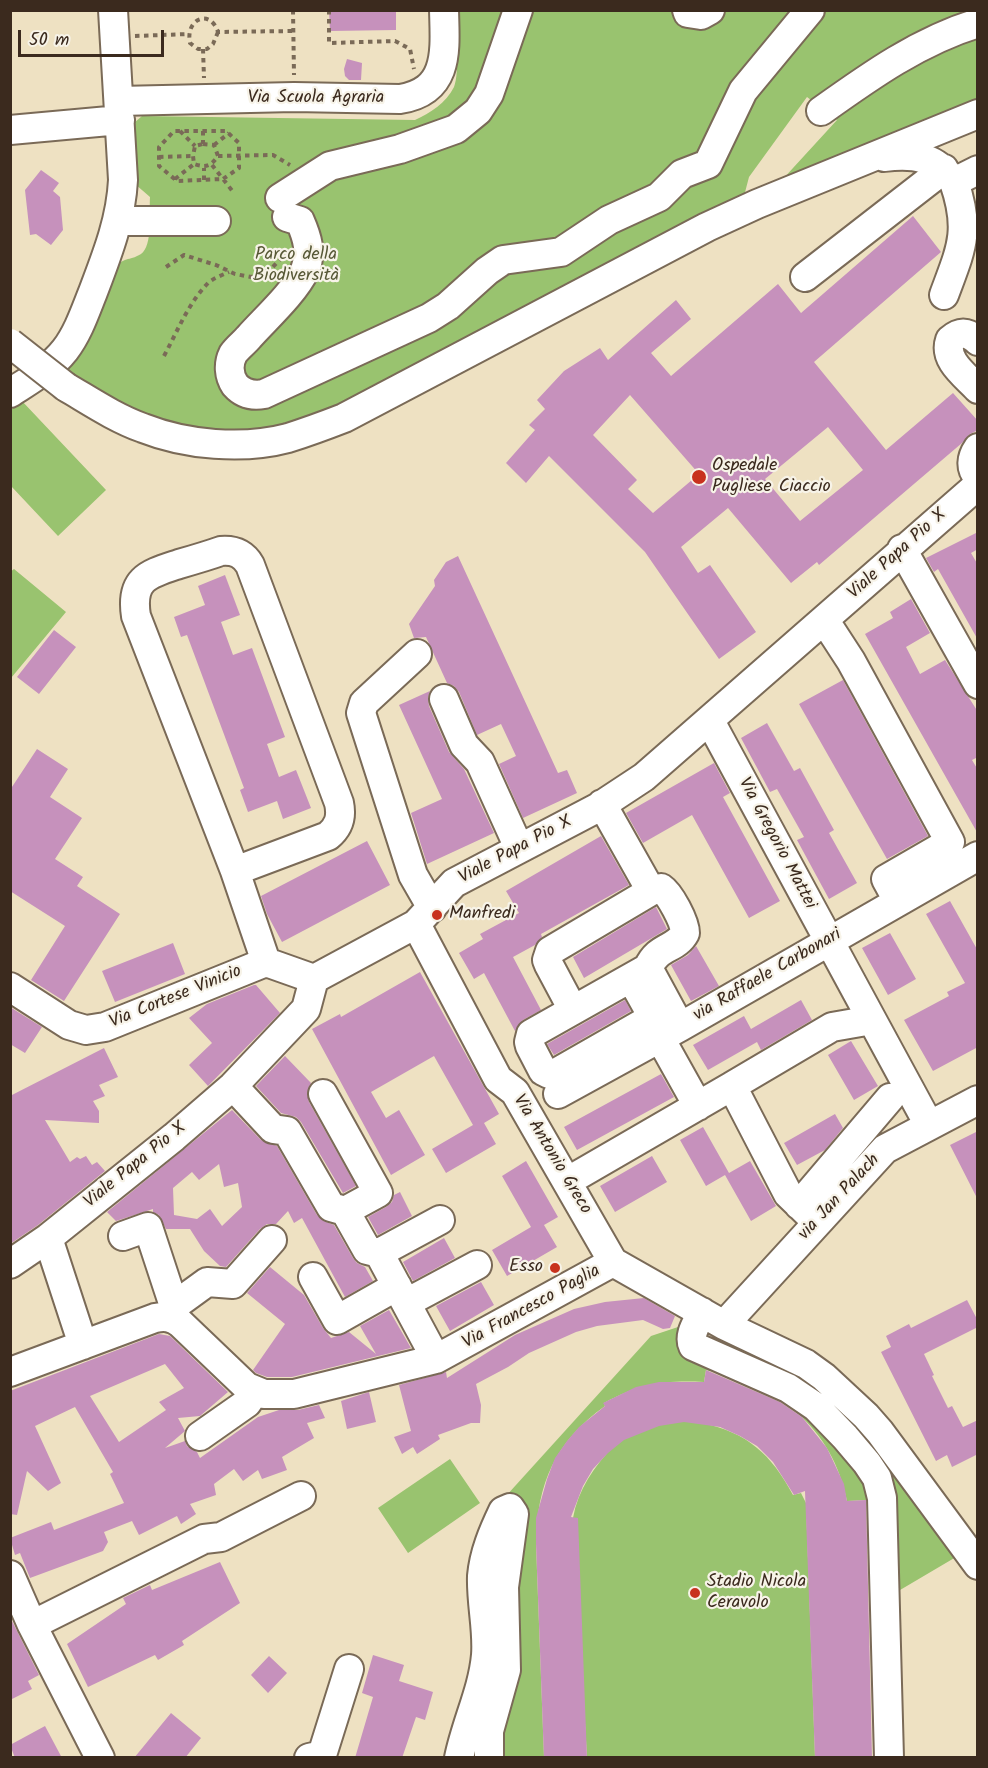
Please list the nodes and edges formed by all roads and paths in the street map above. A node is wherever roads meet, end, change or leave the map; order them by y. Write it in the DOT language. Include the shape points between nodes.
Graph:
graph roads {
  1 [pos="113,10"];
  2 [pos="203,10"];
  3 [pos="293,10"];
  4 [pos="329,10"];
  5 [pos="444,10"];
  6 [pos="518,10"];
  7 [pos="810,10"];
  8 [pos="203,19"];
  9 [pos="978,22"];
  10 [pos="293,31"];
  11 [pos="218,32"];
  12 [pos="189,34"];
  13 [pos="135,36"];
  14 [pos="203,49"];
  15 [pos="294,78"];
  16 [pos="204,80"];
  17 [pos="427,89"];
  18 [pos="120,110"];
  19 [pos="821,111"];
  20 [pos="978,114"];
  21 [pos="10,130"];
  22 [pos="180,131"];
  23 [pos="203,131"];
  24 [pos="229,133"];
  25 [pos="203,144"];
  26 [pos="214,145"];
  27 [pos="195,146"];
  28 [pos="159,156"];
  29 [pos="193,156"];
  30 [pos="218,156"];
  31 [pos="239,156"];
  32 [pos="866,160"];
  33 [pos="194,164"];
  34 [pos="212,165"];
  35 [pos="204,168"];
  36 [pos="959,174"];
  37 [pos="311,177"];
  38 [pos="175,179"];
  39 [pos="223,179"];
  40 [pos="204,180"];
  41 [pos="234,193"];
  42 [pos="118,221"];
  43 [pos="216,221"];
  44 [pos="284,245"];
  45 [pos="166,267"];
  46 [pos="230,272"];
  47 [pos="805,277"];
  48 [pos="944,295"];
  49 [pos="978,341"];
  50 [pos="10,344"];
  51 [pos="164,356"];
  52 [pos="978,388"];
  53 [pos="10,393"];
  54 [pos="978,448"];
  55 [pos="978,477"];
  56 [pos="978,485"];
  57 [pos="902,549"];
  58 [pos="825,621"];
  59 [pos="417,654"];
  60 [pos="978,684"];
  61 [pos="444,699"];
  62 [pos="710,721"];
  63 [pos="602,804"];
  64 [pos="519,848"];
  65 [pos="978,856"];
  66 [pos="235,871"];
  67 [pos="651,891"];
  68 [pos="898,901"];
  69 [pos="424,916"];
  70 [pos="828,942"];
  71 [pos="266,962"];
  72 [pos="640,973"];
  73 [pos="314,979"];
  74 [pos="10,987"];
  75 [pos="573,1010"];
  76 [pos="872,1020"];
  77 [pos="670,1033"];
  78 [pos="233,1086"];
  79 [pos="732,1086"];
  80 [pos="323,1094"];
  81 [pos="558,1094"];
  82 [pos="890,1098"];
  83 [pos="695,1100"];
  84 [pos="978,1100"];
  85 [pos="929,1125"];
  86 [pos="582,1155"];
  87 [pos="568,1180"];
  88 [pos="345,1211"];
  89 [pos="808,1214"];
  90 [pos="440,1220"];
  91 [pos="123,1236"];
  92 [pos="48,1238"];
  93 [pos="272,1240"];
  94 [pos="379,1253"];
  95 [pos="613,1262"];
  96 [pos="10,1264"];
  97 [pos="477,1265"];
  98 [pos="312,1277"];
  99 [pos="402,1295"];
  100 [pos="172,1312"];
  101 [pos="713,1318"];
  102 [pos="83,1344"];
  103 [pos="436,1359"];
  104 [pos="10,1372"];
  105 [pos="255,1391"];
  106 [pos="200,1436"];
  107 [pos="301,1496"];
  108 [pos="978,1565"];
  109 [pos="10,1575"];
  110 [pos="32,1625"];
  111 [pos="349,1669"];
  112 [pos="100,1758"];
  113 [pos="309,1758"];
  114 [pos="459,1758"];
  115 [pos="489,1758"];
  116 [pos="889,1758"];
  1 -- 18 [label="street"];
  2 -- 8 [label="path"];
  3 -- 10 [label="path"];
  4 -- 17 [label="path" via="329,43 395,42 410,49 414,73"];
  5 -- 17 [label="street" via="445,53"];
  6 -- 37 [label="street" via="489,94 478,111 456,129 400,149 330,166"];
  7 -- 37 [label="street" via="743,91 708,164 682,174 659,197 609,220 561,252 503,260 429,318 255,395 233,382 230,364 233,355 305,269 309,255 307,237 300,221 284,207"];
  8 -- 11 [label="path" via="216,26"];
  8 -- 12 [label="path" via="195,21"];
  9 -- 19 [label="street" via="951,31 883,66"];
  10 -- 11 [label="path"];
  10 -- 15 [label="path"];
  11 -- 14 [label="path" via="213,44"];
  12 -- 13 [label="path"];
  12 -- 14 [label="path" via="190,43"];
  14 -- 16 [label="path"];
  17 -- 18 [label="street, Via Scuola Agraria" via="400,99 294,97"];
  18 -- 21 [label="street, Via Scuola Agraria"];
  18 -- 42 [label="street" via="123,180"];
  20 -- 32 [label="street"];
  22 -- 23 [label="path"];
  22 -- 27 [label="path"];
  22 -- 28 [label="path" via="174,131 159,147"];
  23 -- 24 [label="path"];
  23 -- 25 [label="path"];
  24 -- 26 [label="path"];
  24 -- 31 [label="path" via="238,143"];
  25 -- 26 [label="path"];
  25 -- 27 [label="path"];
  26 -- 30 [label="path"];
  27 -- 29 [label="path"];
  28 -- 29 [label="path"];
  28 -- 38 [label="path" via="159,166"];
  29 -- 33 [label="path"];
  30 -- 31 [label="path"];
  30 -- 34 [label="path"];
  31 -- 37 [label="path" via="273,156"];
  31 -- 39 [label="path" via="239,168"];
  32 -- 36 [label="street" via="917,157"];
  32 -- 50 [label="street, bridge" via="707,227 345,418 286,438 222,444 143,428 66,387"];
  33 -- 35 [label="path"];
  33 -- 38 [label="path"];
  34 -- 35 [label="path"];
  34 -- 39 [label="path"];
  35 -- 40 [label="path"];
  36 -- 47 [label="street"];
  36 -- 48 [label="street" via="962,244"];
  38 -- 40 [label="path"];
  39 -- 40 [label="path"];
  39 -- 41 [label="path"];
  42 -- 43 [label="street"];
  42 -- 53 [label="street" via="78,330 49,367"];
  44 -- 46 [label="path" via="285,254 270,270 252,277"];
  45 -- 46 [label="path" via="184,255"];
  46 -- 51 [label="path" via="210,282 196,299 183,316"];
  49 -- 52 [label="street" via="961,333 948,346 952,361"];
  54 -- 55 [label="street" via="972,457 972,469"];
  56 -- 57 [label="street, Viale Papa Pio X"];
  57 -- 58 [label="street, Viale Papa Pio X"];
  57 -- 60 [label="street"];
  58 -- 62 [label="street, Viale Papa Pio X"];
  58 -- 68 [label="street" via="950,842 886,879"];
  59 -- 69 [label="street, Via Antonio Greco" via="364,703 361,713"];
  61 -- 64 [label="street" via="464,745 480,762"];
  62 -- 63 [label="street, Viale Papa Pio X" via="644,777"];
  62 -- 70 [label="street, Via Gregorio Mattei"];
  63 -- 64 [label="street, Viale Papa Pio X"];
  63 -- 67 [label="street"];
  64 -- 69 [label="street, Viale Papa Pio X" via="454,883"];
  65 -- 68 [label="street, via Raffaele Carbonari"];
  66 -- 66 [label="street" via="328,836 335,830 341,813 250,565 238,552 221,551 152,573 140,583 134,606"];
  66 -- 71 [label="street"];
  67 -- 72 [label="street" via="665,891 686,928 680,940 654,956"];
  67 -- 75 [label="street" via="549,951 549,965"];
  68 -- 70 [label="street, via Raffaele Carbonari"];
  69 -- 73 [label="street, Viale Papa Pio X"];
  69 -- 87 [label="street, Via Antonio Greco" via="498,1079 515,1092"];
  70 -- 76 [label="street, Via Gregorio Mattei"];
  70 -- 77 [label="street, via Raffaele Carbonari"];
  71 -- 73 [label="street, Via Cortese Vinicio"];
  71 -- 74 [label="street, Via Cortese Vinicio" via="105,1028 86,1030 69,1025"];
  72 -- 75 [label="street"];
  72 -- 75 [label="street" via="650,1012 647,1021 556,1073 546,1073 529,1038"];
  72 -- 77 [label="street"];
  73 -- 78 [label="street, Viale Papa Pio X" via="306,1009"];
  76 -- 79 [label="street" via="832,1027"];
  76 -- 85 [label="street, Via Gregorio Mattei"];
  77 -- 81 [label="street, via Raffaele Carbonari"];
  77 -- 83 [label="street"];
  78 -- 88 [label="street" via="273,1129 287,1131 331,1207"];
  78 -- 92 [label="street, Viale Papa Pio X"];
  79 -- 83 [label="street"];
  79 -- 89 [label="street" via="788,1194"];
  80 -- 88 [label="street" via="378,1193"];
  82 -- 89 [label="street"];
  83 -- 86 [label="street"];
  83 -- 87 [label="street"];
  84 -- 85 [label="street, via Jan Palach"];
  85 -- 89 [label="street, via Jan Palach" via="885,1149"];
  87 -- 95 [label="street, Via Antonio Greco"];
  88 -- 94 [label="street" via="367,1250"];
  89 -- 101 [label="street, via Jan Palach"];
  90 -- 94 [label="street"];
  91 -- 100 [label="street" via="148,1227"];
  92 -- 96 [label="street, Viale Papa Pio X"];
  92 -- 102 [label="street"];
  93 -- 100 [label="street" via="233,1284 207,1282"];
  94 -- 99 [label="street"];
  95 -- 101 [label="street, Via Francesco Paglia"];
  95 -- 103 [label="street, Via Francesco Paglia"];
  97 -- 99 [label="street"];
  98 -- 99 [label="street" via="337,1320"];
  99 -- 103 [label="street"];
  100 -- 102 [label="street"];
  100 -- 105 [label="street, Via Francesco Paglia" via="240,1382"];
  101 -- 108 [label="street, Via Francesco Paglia" via="806,1364 866,1416"];
  101 -- 116 [label="street" via="692,1335 693,1346 788,1388 816,1407 877,1478 882,1498"];
  102 -- 104 [label="street"];
  103 -- 105 [label="street, Via Francesco Paglia" via="294,1394"];
  105 -- 106 [label="street" via="247,1403"];
  107 -- 110 [label="street" via="221,1537 204,1539"];
  109 -- 110 [label="street"];
  110 -- 112 [label="street"];
  111 -- 113 [label="street" via="322,1755"];
  114 -- 115 [label="street" via="485,1664 482,1577 486,1552 503,1511 510,1508 514,1514 503,1603 506,1670 489,1731"];
}
